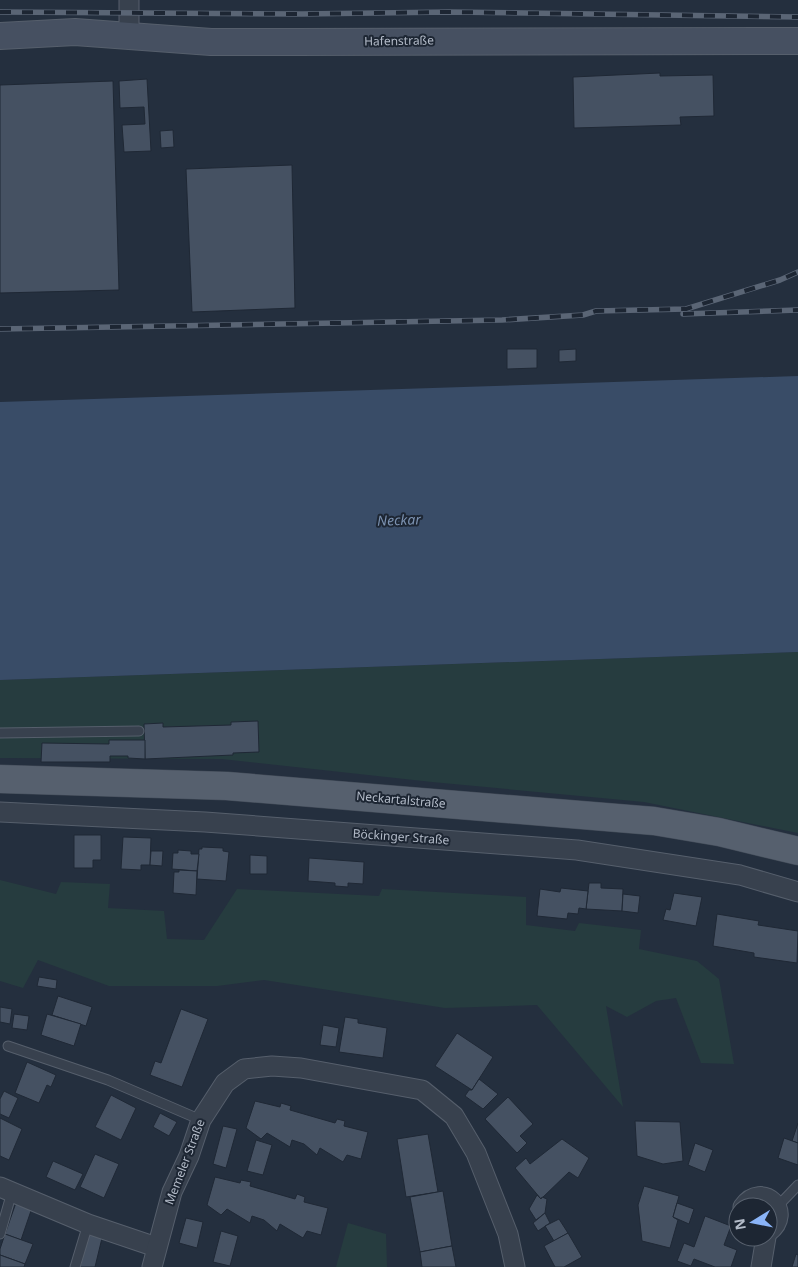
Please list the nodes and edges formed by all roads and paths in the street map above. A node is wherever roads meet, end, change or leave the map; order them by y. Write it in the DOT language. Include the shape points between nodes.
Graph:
graph roads {
  1 [pos="129,0"];
  2 [pos="129,35"];
  3 [pos="0,36"];
  4 [pos="798,41"];
  5 [pos="139,731"];
  6 [pos="0,733"];
  7 [pos="0,779"];
  8 [pos="0,812"];
  9 [pos="798,852"];
  10 [pos="798,892"];
  11 [pos="8,1046"];
  12 [pos="201,1120"];
  13 [pos="798,1185"];
  14 [pos="6,1189"];
  15 [pos="778,1206"];
  16 [pos="88,1224"];
  17 [pos="0,1234"];
  18 [pos="156,1247"];
  19 [pos="764,1247"];
  20 [pos="75,1267"];
  21 [pos="152,1267"];
  22 [pos="515,1267"];
  23 [pos="761,1267"];
  1 -- 2 [label="street"];
  2 -- 3 [label="main road, Hafenstraße" via="67,32"];
  2 -- 4 [label="main road, Hafenstraße" via="211,42"];
  5 -- 6 [label="lane"];
  7 -- 9 [label="main road, Neckartalstraße" via="227,786 654,821 719,832"];
  8 -- 10 [label="street, Böckinger Straße" via="205,822 577,850 740,875"];
  11 -- 12 [label="lane" via="108,1080"];
  12 -- 18 [label="street, Memeler Straße" via="172,1192"];
  12 -- 22 [label="street, Memeler Straße" via="225,1083 244,1069 300,1068 422,1090 454,1116 476,1153 508,1234"];
  13 -- 15 [label="lane"];
  14 -- 16 [label="street"];
  14 -- 17 [label="lane"];
  16 -- 18 [label="street"];
  16 -- 20 [label="lane"];
  18 -- 21 [label="street, Memeler Straße"];
  19 -- 23 [label="street"];
}
